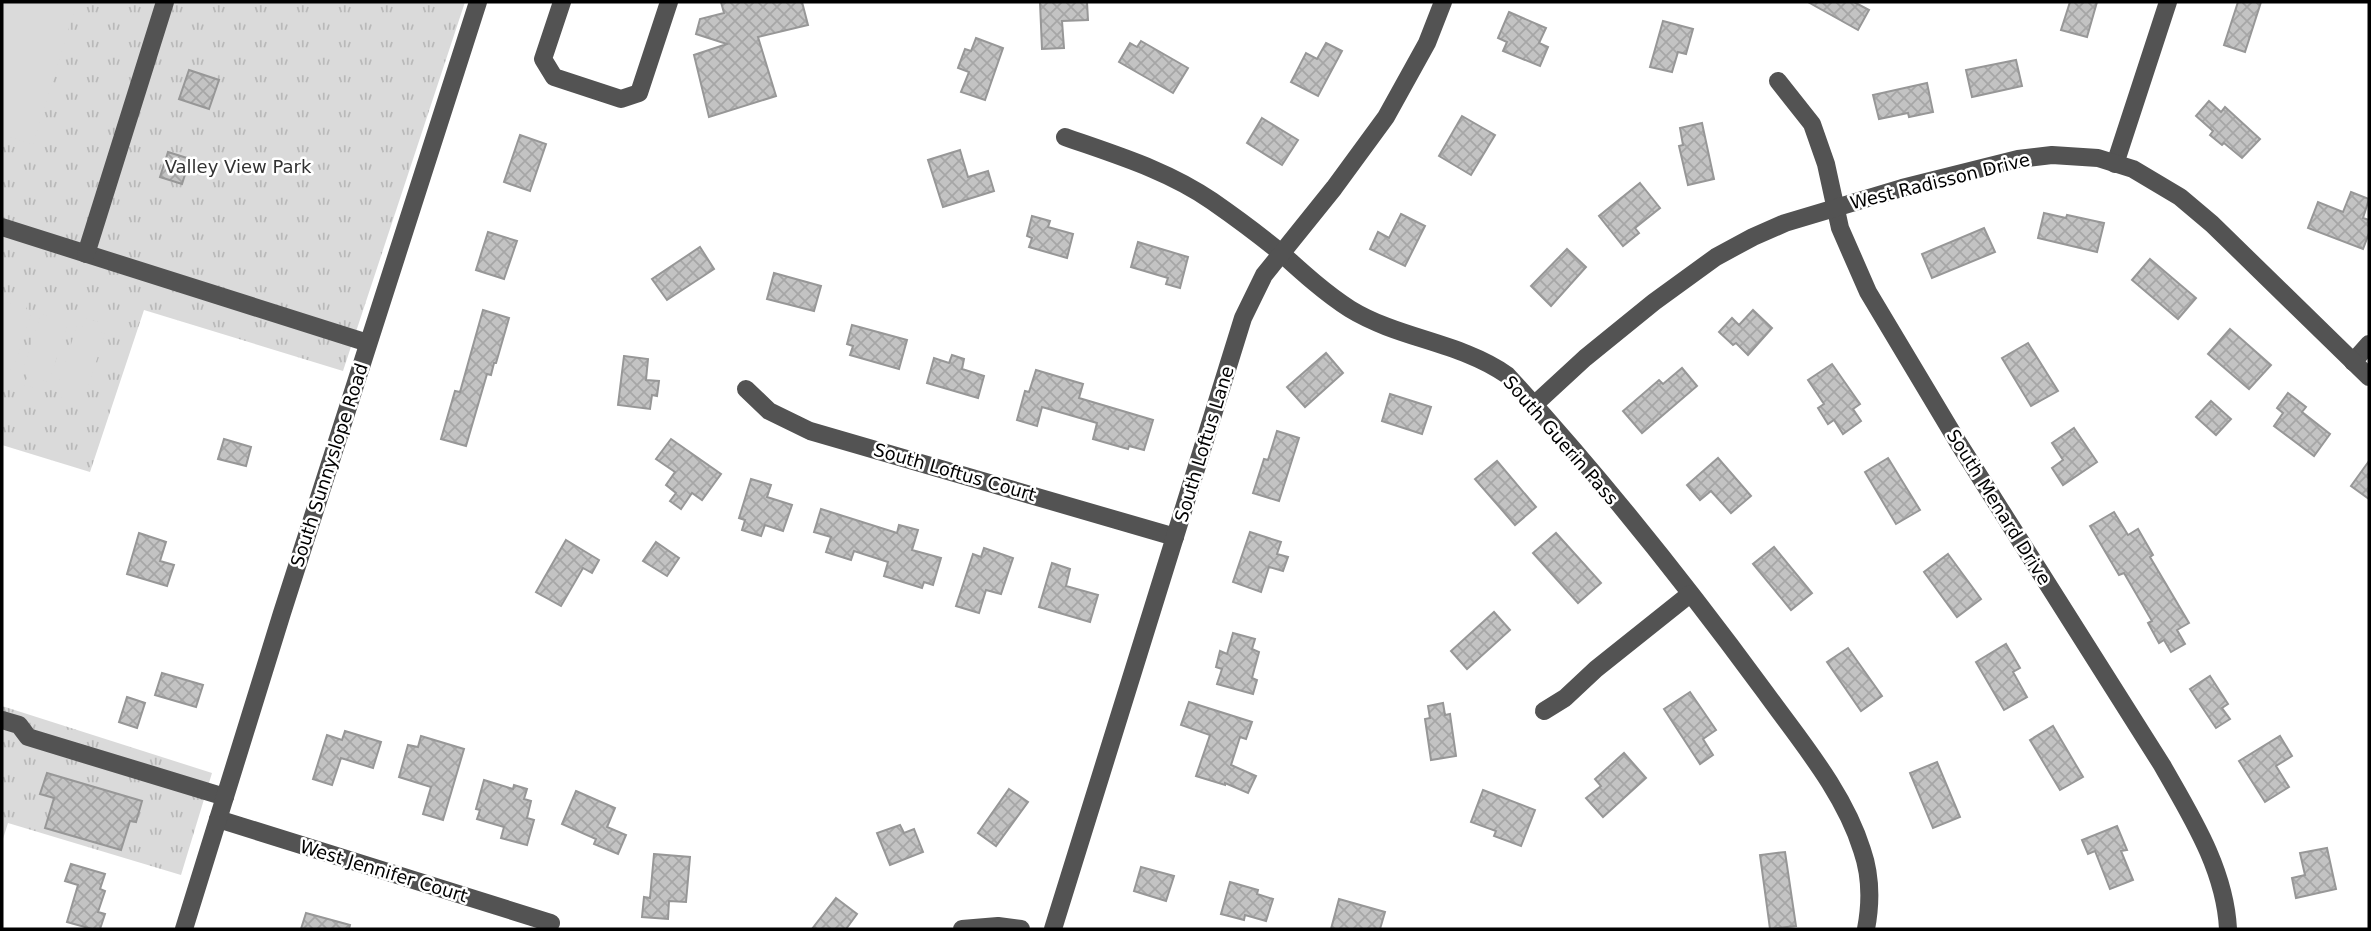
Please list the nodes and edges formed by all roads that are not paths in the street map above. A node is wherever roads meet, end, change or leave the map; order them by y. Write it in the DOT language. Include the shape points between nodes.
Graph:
graph roads {
  1 [pos="165,2"];
  2 [pos="478,2"];
  3 [pos="562,2"];
  4 [pos="670,2"];
  5 [pos="1443,2"];
  6 [pos="2168,2"];
  7 [pos="1779,81"];
  8 [pos="1065,137"];
  9 [pos="2115,164"];
  10 [pos="1835,207"];
  11 [pos="2,226"];
  12 [pos="1281,253"];
  13 [pos="86,254"];
  14 [pos="368,343"];
  15 [pos="2369,344"];
  16 [pos="2353,362"];
  17 [pos="2369,377"];
  18 [pos="746,389"];
  19 [pos="1534,405"];
  20 [pos="1175,537"];
  21 [pos="1690,594"];
  22 [pos="1544,711"];
  23 [pos="2,720"];
  24 [pos="225,797"];
  25 [pos="218,819"];
  26 [pos="551,923"];
  27 [pos="184,929"];
  28 [pos="962,929"];
  29 [pos="1021,929"];
  30 [pos="1053,929"];
  31 [pos="1866,929"];
  32 [pos="2228,929"];
  1 -- 13 [label="street"];
  2 -- 14 [label="street, South Sunnyslope Road"];
  3 -- 4 [label="street" via="543,59 554,77 621,99 639,93"];
  5 -- 12 [label="street, South Loftus Lane" via="1427,43 1386,117"];
  6 -- 9 [label="street"];
  7 -- 10 [label="street, South Menard Drive" via="1812,124"];
  8 -- 12 [label="street, South Guerin Pass" via="1174,178"];
  9 -- 10 [label="street, West Radisson Drive" via="2074,156 2018,159"];
  9 -- 16 [label="street, West Radisson Drive" via="2133,169 2180,197"];
  10 -- 19 [label="street, West Radisson Drive" via="1784,223 1716,257 1585,358"];
  10 -- 32 [label="street, South Menard Drive" via="1868,292 2190,815 2213,860"];
  11 -- 13 [label="street"];
  12 -- 19 [label="street, South Guerin Pass" via="1349,308 1379,324 1492,364"];
  12 -- 20 [label="street, South Loftus Lane" via="1264,275 1243,318"];
  13 -- 14 [label="street"];
  14 -- 24 [label="street, South Sunnyslope Road"];
  15 -- 16 [label="street"];
  16 -- 17 [label="street, West Radisson Drive"];
  18 -- 20 [label="street, South Loftus Court" via="769,411 810,431"];
  19 -- 21 [label="street, South Guerin Pass"];
  20 -- 30 [label="street, South Loftus Lane"];
  21 -- 22 [label="street"];
  21 -- 31 [label="street, South Guerin Pass" via="1807,748 1842,802 1863,851 1870,889"];
  23 -- 24 [label="street" via="19,725 29,737"];
  24 -- 25 [label="street, South Sunnyslope Road"];
  25 -- 26 [label="street, West Jennifer Court"];
  25 -- 27 [label="street, South Sunnyslope Road"];
  28 -- 29 [label="street"];
}
